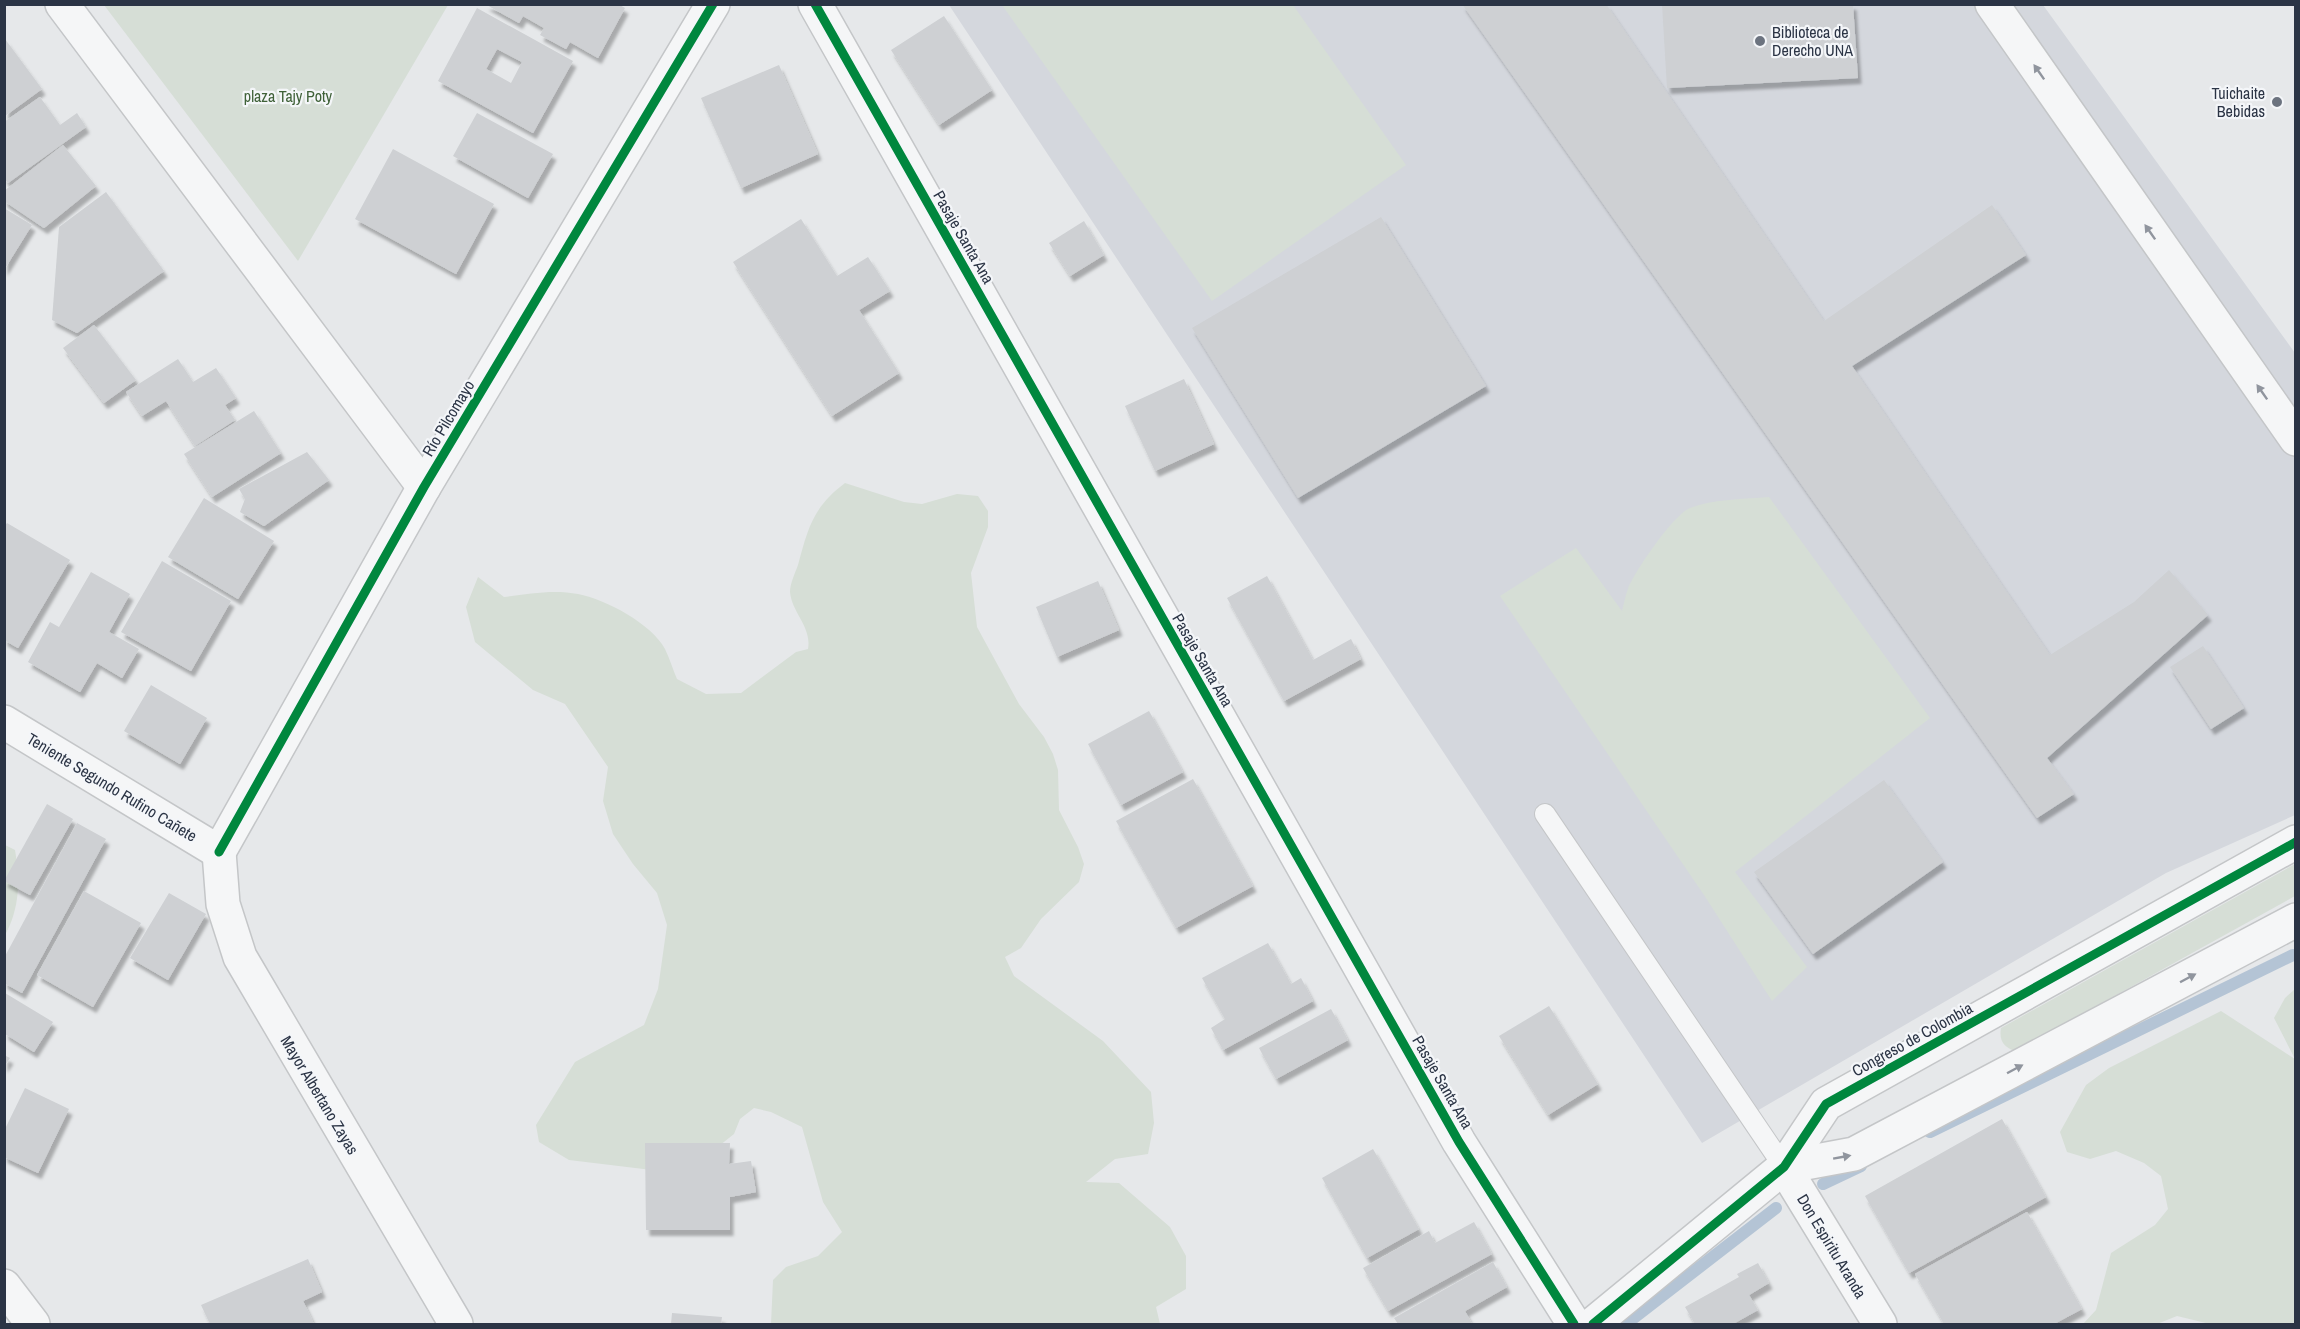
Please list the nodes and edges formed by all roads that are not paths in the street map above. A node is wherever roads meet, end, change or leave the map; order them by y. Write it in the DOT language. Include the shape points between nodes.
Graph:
graph roads {
  1 [pos="62,4"];
  2 [pos="713,4"];
  3 [pos="815,4"];
  4 [pos="1992,4"];
  5 [pos="2295,440"];
  6 [pos="424,486"];
  7 [pos="4,722"];
  8 [pos="1545,814"];
  9 [pos="2295,842"];
  10 [pos="219,852"];
  11 [pos="2295,920"];
  12 [pos="1784,1167"];
  13 [pos="4,1286"];
  14 [pos="33,1324"];
  15 [pos="456,1324"];
  16 [pos="1574,1324"];
  17 [pos="1593,1324"];
  18 [pos="1880,1324"];
  1 -- 6 [label="street"];
  2 -- 6 [label="street, Río Pilcomayo"];
  3 -- 16 [label="street, Pasaje Santa Ana" via="1459,1142"];
  5 -- 4 [label="street, one-way"];
  6 -- 10 [label="street, Río Pilcomayo"];
  7 -- 10 [label="street, Teniente Segundo Rufino Cañete"];
  8 -- 12 [label="lane"];
  9 -- 12 [label="street, Congreso de Colombia" via="1826,1104"];
  10 -- 15 [label="street, Mayor Albertano Zayas" via="223,904 240,957"];
  12 -- 11 [label="street, one-way" via="1854,1154"];
  12 -- 17 [label="street, Congreso de Colombia"];
  12 -- 18 [label="street, Don Espiritu Aranda"];
  13 -- 14 [label="street"];
}
